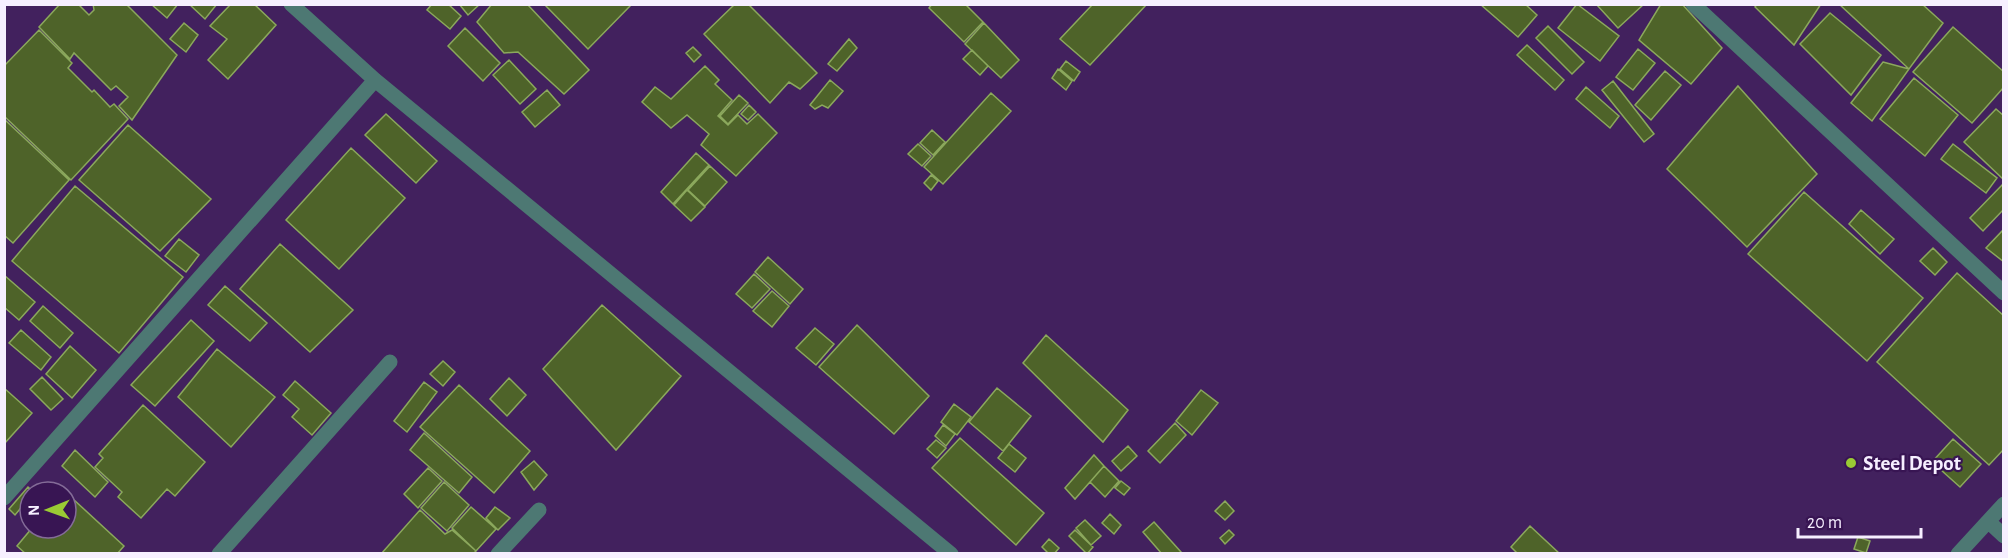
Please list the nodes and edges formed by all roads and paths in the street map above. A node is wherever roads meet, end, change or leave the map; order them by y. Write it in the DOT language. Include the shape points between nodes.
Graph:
graph roads {
  1 [pos="291,4"];
  2 [pos="1693,4"];
  3 [pos="375,80"];
  4 [pos="2004,293"];
  5 [pos="390,362"];
  6 [pos="4,498"];
  7 [pos="2004,504"];
  8 [pos="539,510"];
  9 [pos="1989,522"];
  10 [pos="2004,536"];
  11 [pos="219,554"];
  12 [pos="498,554"];
  13 [pos="951,554"];
  14 [pos="1958,554"];
  1 -- 3 [label="street"];
  2 -- 4 [label="street"];
  3 -- 6 [label="street"];
  3 -- 13 [label="street"];
  5 -- 11 [label="street"];
  7 -- 9 [label="street"];
  8 -- 12 [label="street"];
  9 -- 10 [label="street"];
  9 -- 14 [label="street"];
}
